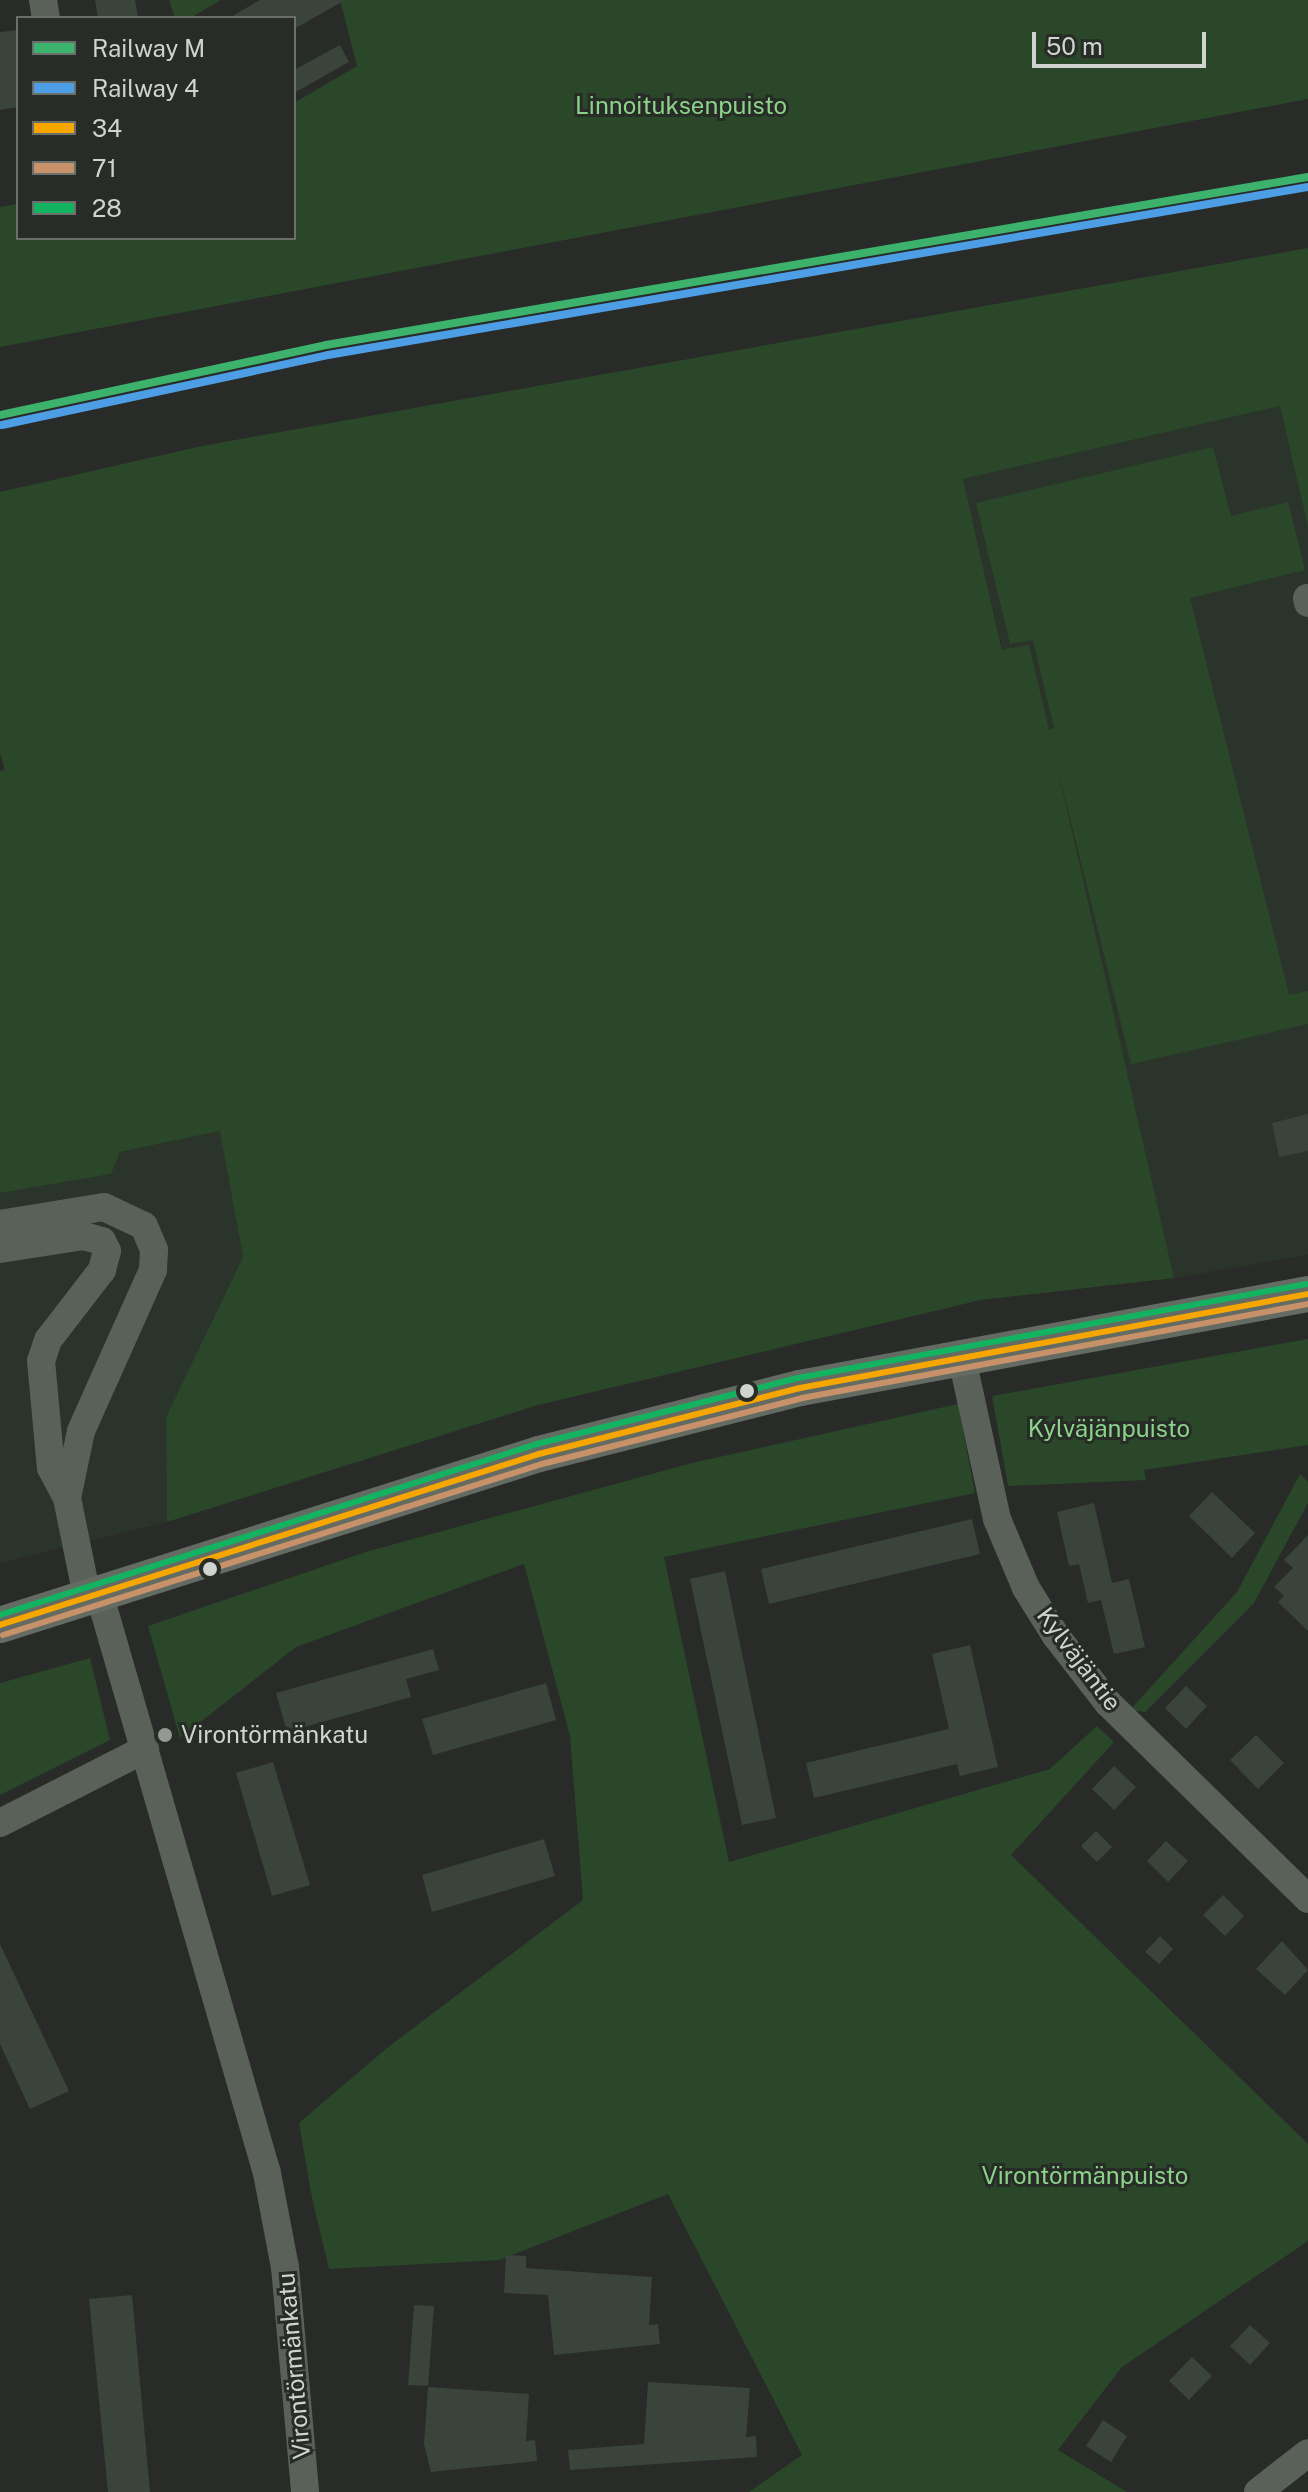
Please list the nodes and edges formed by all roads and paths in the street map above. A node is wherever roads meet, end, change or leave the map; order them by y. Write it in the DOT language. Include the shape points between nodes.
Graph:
graph roads {
  1 [pos="0,1224"];
  2 [pos="0,1249"];
  3 [pos="1308,1294"];
  4 [pos="961,1354"];
  5 [pos="67,1498"];
  6 [pos="93,1594"];
  7 [pos="0,1625"];
  8 [pos="145,1749"];
  9 [pos="0,1823"];
  10 [pos="1308,1899"];
  11 [pos="1308,2453"];
  12 [pos="305,2492"];
  13 [pos="1258,2492"];
  1 -- 5 [label="street" via="104,1207 144,1226 154,1250 153,1270 81,1431"];
  2 -- 5 [label="street" via="84,1236 102,1241 107,1251 102,1270 48,1340 41,1361 51,1468"];
  3 -- 4 [label="main road"];
  4 -- 6 [label="main road" via="539,1454"];
  4 -- 10 [label="street, Kylväjäntie" via="997,1519 1026,1588 1056,1636 1108,1703"];
  5 -- 6 [label="street, Virontörmänkatu"];
  6 -- 7 [label="main road"];
  6 -- 8 [label="street, Virontörmänkatu"];
  8 -- 9 [label="street"];
  8 -- 12 [label="street, Virontörmänkatu" via="280,2231"];
  11 -- 13 [label="street"];
}
